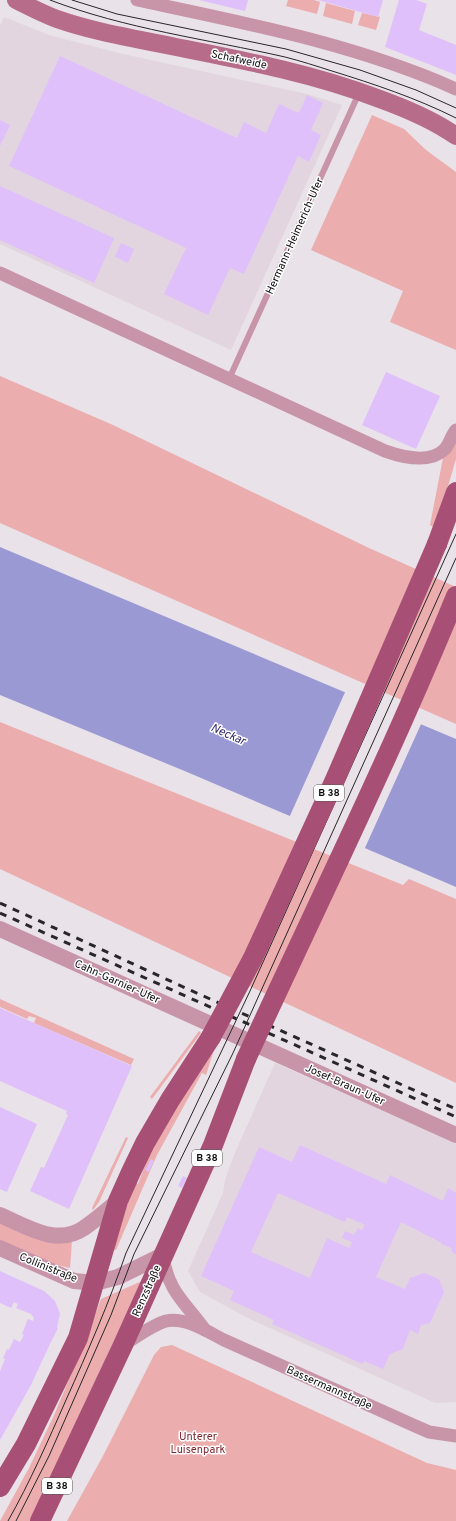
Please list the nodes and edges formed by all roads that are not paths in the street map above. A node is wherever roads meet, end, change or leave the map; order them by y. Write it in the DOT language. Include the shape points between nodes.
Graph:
graph roads {
  1 [pos="16,0"];
  2 [pos="137,0"];
  3 [pos="39,6"];
  4 [pos="456,89"];
  5 [pos="360,92"];
  6 [pos="450,131"];
  7 [pos="456,147"];
  8 [pos="0,273"];
  9 [pos="229,379"];
  10 [pos="456,430"];
  11 [pos="456,492"];
  12 [pos="456,596"];
  13 [pos="0,929"];
  14 [pos="235,1035"];
  15 [pos="456,1135"];
  16 [pos="118,1201"];
  17 [pos="0,1215"];
  18 [pos="0,1248"];
  19 [pos="163,1255"];
  20 [pos="95,1283"];
  21 [pos="204,1330"];
  22 [pos="122,1345"];
  23 [pos="456,1436"];
  24 [pos="0,1487"];
  25 [pos="40,1521"];
  1 -- 3 [label="main road, Schafweide"];
  2 -- 4 [label="street" via="315,40 416,72"];
  3 -- 5 [label="main road, Schafweide" via="90,30 260,64"];
  5 -- 6 [label="main road, Schafweide" via="409,110"];
  5 -- 9 [label="lane, Hermann-Heimerich-Ufer"];
  6 -- 7 [label="main road" via="452,143"];
  8 -- 9 [label="street"];
  9 -- 10 [label="street" via="367,443 401,456 422,458 434,455 443,450"];
  11 -- 16 [label="main road, B 38, bridge" via="437,544 334,782 253,958 211,1037 145,1143"];
  12 -- 19 [label="main road, Renzstraße / B 38, bridge" via="366,801 246,1059 213,1145"];
  13 -- 14 [label="street, Cahn-Garnier-Ufer"];
  14 -- 15 [label="street, Josef-Braun-Ufer"];
  16 -- 17 [label="street" via="84,1229 69,1235 39,1233"];
  16 -- 20 [label="main road, B 38"];
  18 -- 20 [label="street, Collinistraße" via="74,1281"];
  19 -- 20 [label="street, Collinistraße" via="118,1277"];
  19 -- 21 [label="street, Bassermannstraße" via="174,1290"];
  19 -- 22 [label="main road, Renzstraße / B 38"];
  20 -- 24 [label="main road, B 38" via="78,1338 26,1444"];
  21 -- 22 [label="street, Bassermannstraße" via="181,1320 166,1321"];
  21 -- 23 [label="street, Bassermannstraße" via="429,1432"];
  22 -- 25 [label="main road, Renzstraße / B 38"];
}
